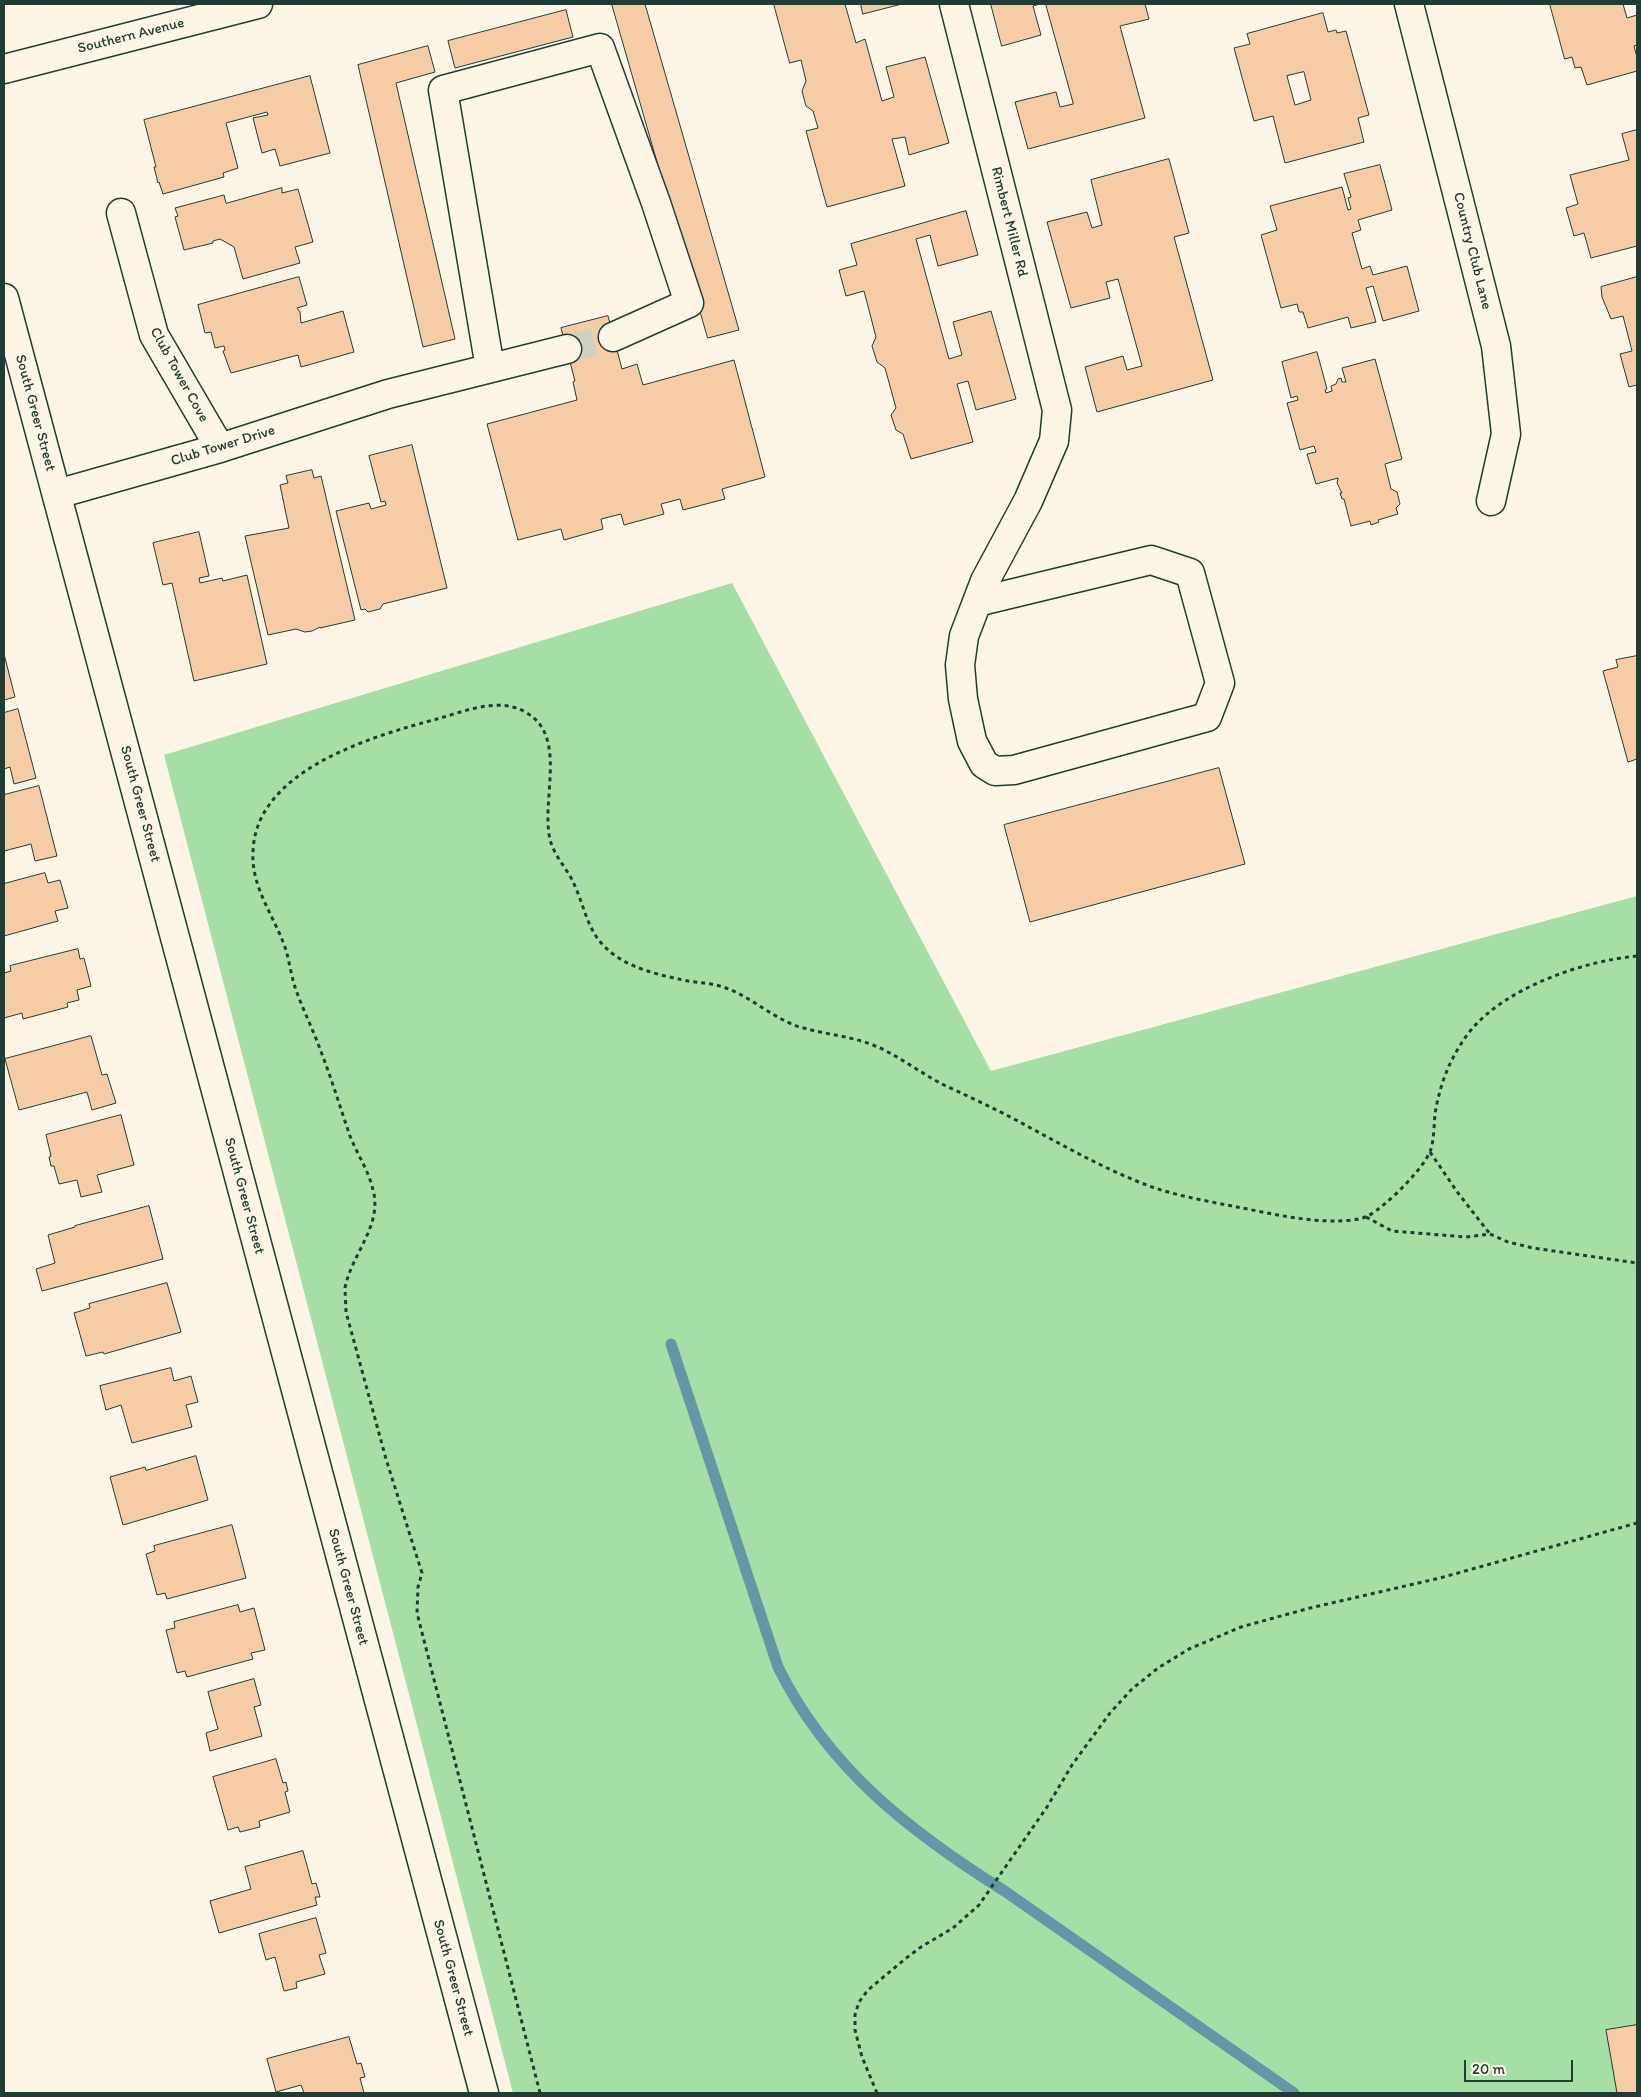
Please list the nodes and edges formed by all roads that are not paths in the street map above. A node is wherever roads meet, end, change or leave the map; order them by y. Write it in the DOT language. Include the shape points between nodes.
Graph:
graph roads {
  1 [pos="258,4"];
  2 [pos="954,4"];
  3 [pos="1409,4"];
  4 [pos="4,69"];
  5 [pos="121,213"];
  6 [pos="4,298"];
  7 [pos="613,337"];
  8 [pos="567,349"];
  9 [pos="490,368"];
  10 [pos="220,448"];
  11 [pos="57,494"];
  12 [pos="1490,501"];
  13 [pos="977,602"];
  14 [pos="484,2093"];
  1 -- 4 [label="street, Southern Avenue"];
  2 -- 13 [label="street, Rimbert Miller Rd" via="1057,410 1054,441"];
  3 -- 12 [label="street, Country Club Lane" via="1496,346 1506,434"];
  5 -- 10 [label="street, Club Tower Cove" via="154,335"];
  6 -- 11 [label="street, South Greer Street"];
  7 -- 9 [label="street" via="689,303 600,48 443,90"];
  8 -- 9 [label="street, Club Tower Drive"];
  9 -- 10 [label="street, Club Tower Drive" via="388,394"];
  10 -- 11 [label="street, Club Tower Drive"];
  11 -- 14 [label="street, South Greer Street"];
  13 -- 13 [label="street, Rimbert Miller Rd" via="964,636 960,665 963,699 972,741 984,764 995,771 1014,770 1207,716 1220,683 1190,574 1151,560"];
}
